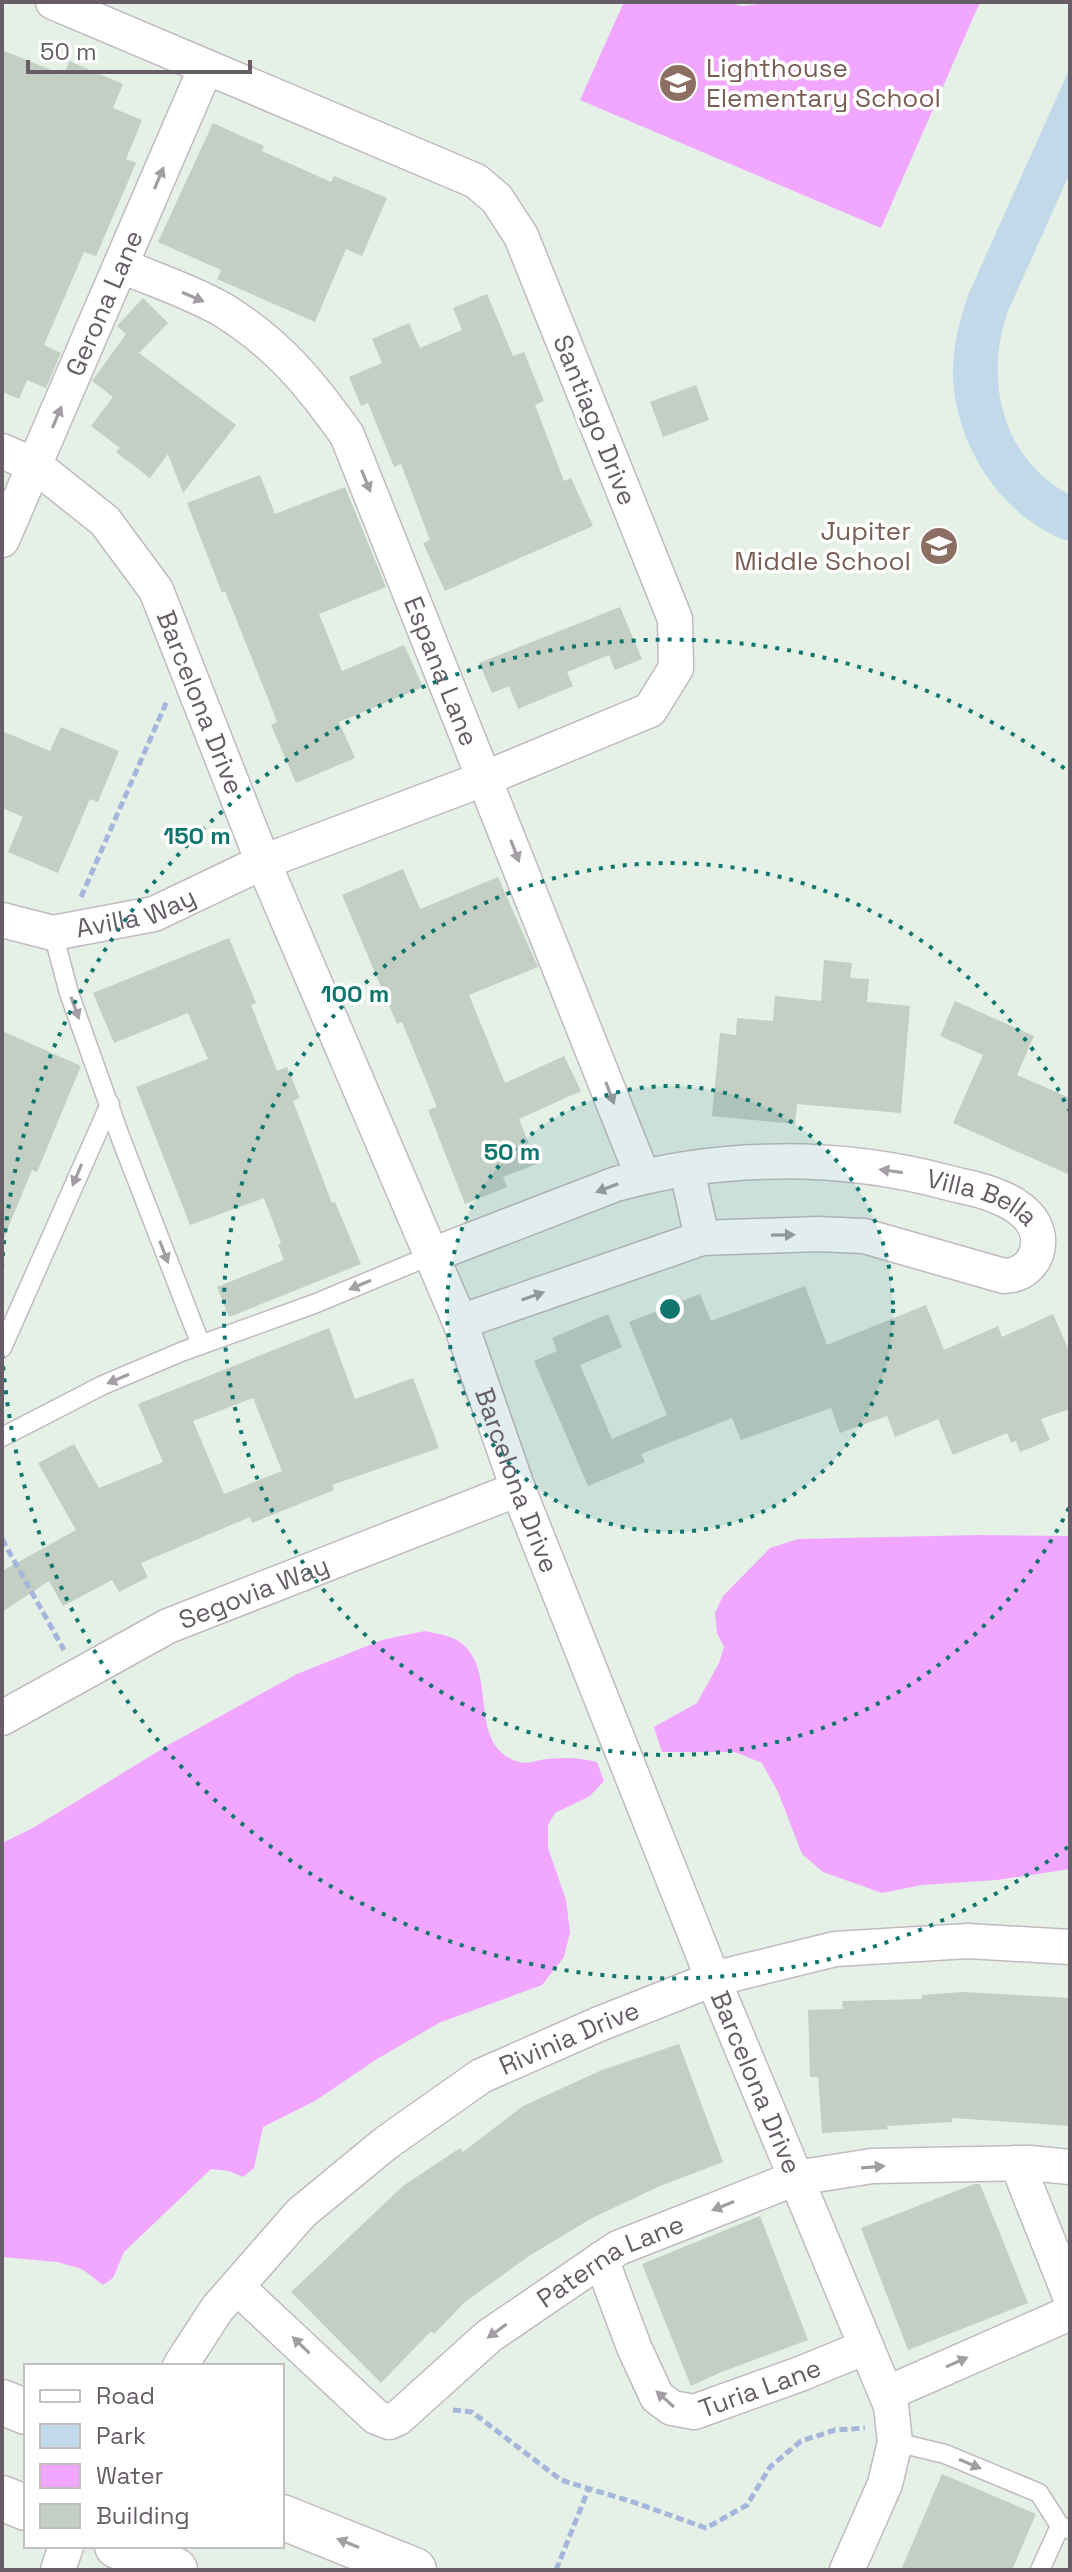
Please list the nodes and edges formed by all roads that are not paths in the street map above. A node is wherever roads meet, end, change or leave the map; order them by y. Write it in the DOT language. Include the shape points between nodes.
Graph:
graph roads {
  1 [pos="53,2"];
  2 [pos="206,67"];
  3 [pos="122,266"];
  4 [pos="2,451"];
  5 [pos="36,466"];
  6 [pos="2,540"];
  7 [pos="486,778"];
  8 [pos="263,862"];
  9 [pos="2,920"];
  10 [pos="53,933"];
  11 [pos="110,1104"];
  12 [pos="687,1170"];
  13 [pos="643,1177"];
  14 [pos="702,1238"];
  15 [pos="432,1255"];
  16 [pos="460,1322"];
  17 [pos="201,1345"];
  18 [pos="2,1348"];
  19 [pos="2,1437"];
  20 [pos="518,1489"];
  21 [pos="2,1718"];
  22 [pos="1070,1947"];
  23 [pos="713,1979"];
  24 [pos="1017,2163"];
  25 [pos="1070,2167"];
  26 [pos="796,2178"];
  27 [pos="601,2259"];
  28 [pos="237,2287"];
  29 [pos="1070,2296"];
  30 [pos="1070,2313"];
  31 [pos="866,2347"];
  32 [pos="181,2364"];
  33 [pos="886,2394"];
  34 [pos="2,2402"];
  35 [pos="24,2411"];
  36 [pos="882,2435"];
  37 [pos="2,2498"];
  38 [pos="24,2507"];
  39 [pos="284,2518"];
  40 [pos="1065,2528"];
  41 [pos="65,2548"];
  42 [pos="122,2548"];
  43 [pos="58,2570"];
  44 [pos="175,2570"];
  45 [pos="414,2570"];
  46 [pos="847,2570"];
  47 [pos="1040,2570"];
  1 -- 2 [label="street, Santiago Drive"];
  3 -- 2 [label="street, Gerona Lane, one-way"];
  2 -- 7 [label="street, Santiago Drive" via="476,181 497,199 521,236 675,619 676,668 650,710"];
  5 -- 3 [label="street, Gerona Lane, one-way"];
  3 -- 7 [label="street, Espana Lane, one-way" via="221,309 266,339 308,381 347,435"];
  4 -- 5 [label="street, Barcelona Drive"];
  5 -- 6 [label="street, Gerona Lane"];
  5 -- 8 [label="street, Barcelona Drive" via="105,521 156,590"];
  7 -- 8 [label="street, Santiago Drive"];
  7 -- 13 [label="street, Espana Lane, one-way"];
  8 -- 10 [label="street, Avilla Way" via="154,914"];
  8 -- 15 [label="street, Barcelona Drive"];
  9 -- 10 [label="street, Avilla Way"];
  10 -- 11 [label="lane, one-way"];
  11 -- 17 [label="lane, one-way"];
  11 -- 18 [label="lane, one-way"];
  12 -- 13 [label="street, Villa Bella"];
  12 -- 14 [label="street"];
  14 -- 12 [label="street, Villa Bella, one-way" via="864,1236 1004,1276 1025,1270 1039,1246 1029,1217 1015,1205 994,1194 921,1175 786,1161"];
  13 -- 15 [label="street, Villa Bella, one-way"];
  16 -- 14 [label="street, Villa Bella, one-way"];
  15 -- 16 [label="street, Barcelona Drive"];
  15 -- 17 [label="lane, one-way"];
  16 -- 20 [label="street, Barcelona Drive"];
  17 -- 19 [label="lane, one-way" via="103,1385"];
  20 -- 21 [label="street, Segovia Way" via="168,1626"];
  20 -- 23 [label="street, Barcelona Drive"];
  22 -- 23 [label="street, Rivinia Drive" via="968,1941 835,1949"];
  23 -- 26 [label="street, Barcelona Drive"];
  23 -- 28 [label="street, Rivinia Drive" via="481,2076 386,2143 301,2213"];
  24 -- 25 [label="street, Paterna Lane"];
  26 -- 24 [label="street, Paterna Lane, one-way" via="872,2166"];
  24 -- 29 [label="street"];
  26 -- 27 [label="street, Paterna Lane, one-way"];
  26 -- 31 [label="street, Barcelona Drive"];
  27 -- 28 [label="street, Paterna Lane, one-way" via="489,2336 389,2422 376,2417"];
  31 -- 27 [label="street, Turia Lane, one-way" via="694,2412 672,2408 657,2397"];
  28 -- 32 [label="street, Rivinia Drive"];
  33 -- 30 [label="street, one-way"];
  31 -- 33 [label="street, Barcelona Drive"];
  33 -- 36 [label="street, Barcelona Drive" via="891,2406"];
  34 -- 35 [label="street"];
  36 -- 40 [label="lane, one-way" via="945,2454 1039,2493"];
  36 -- 46 [label="street, Barcelona Drive" via="885,2484"];
  37 -- 38 [label="street"];
  45 -- 39 [label="street, one-way"];
  40 -- 47 [label="lane"];
  41 -- 43 [label="street"];
  42 -- 44 [label="street"];
}
